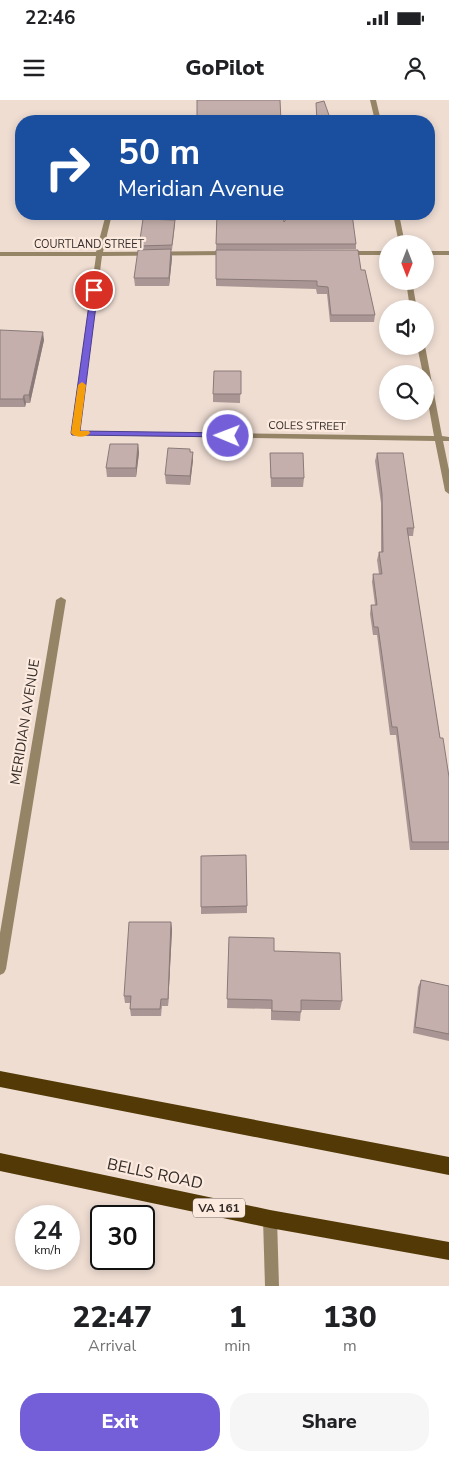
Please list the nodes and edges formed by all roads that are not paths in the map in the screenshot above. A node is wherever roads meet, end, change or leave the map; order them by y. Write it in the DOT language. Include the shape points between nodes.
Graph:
graph roads {
  1 [pos="373,100"];
  2 [pos="377,115"];
  3 [pos="108,220"];
  4 [pos="397,220"];
  5 [pos="400,235"];
  6 [pos="338,253"];
  7 [pos="379,253"];
  8 [pos="434,253"];
  9 [pos="449,253"];
  10 [pos="0,254"];
  11 [pos="99,254"];
  12 [pos="238,254"];
  13 [pos="423,355"];
  14 [pos="439,439"];
  15 [pos="449,439"];
  16 [pos="449,491"];
  17 [pos="61,600"];
  18 [pos="0,969"];
  19 [pos="0,1079"];
  20 [pos="0,1162"];
  21 [pos="449,1166"];
  22 [pos="270,1219"];
  23 [pos="449,1251"];
  24 [pos="272,1286"];
  1 -- 2 [label="street"];
  3 -- 11 [label="street"];
  4 -- 5 [label="street"];
  6 -- 7 [label="street"];
  8 -- 9 [label="street"];
  10 -- 11 [label="street, COURTLAND STREET"];
  11 -- 12 [label="street, COURTLAND STREET"];
  11 -- 14 [label="street, COLES STREET" via="75,433"];
  13 -- 14 [label="street"];
  14 -- 15 [label="street, COLES STREET"];
  14 -- 16 [label="street"];
  17 -- 18 [label="street, MERIDIAN AVENUE"];
  19 -- 21 [label="main road"];
  20 -- 22 [label="main road, BELLS ROAD / VA 161"];
  22 -- 23 [label="main road, BELLS ROAD / VA 161"];
  22 -- 24 [label="street"];
}
